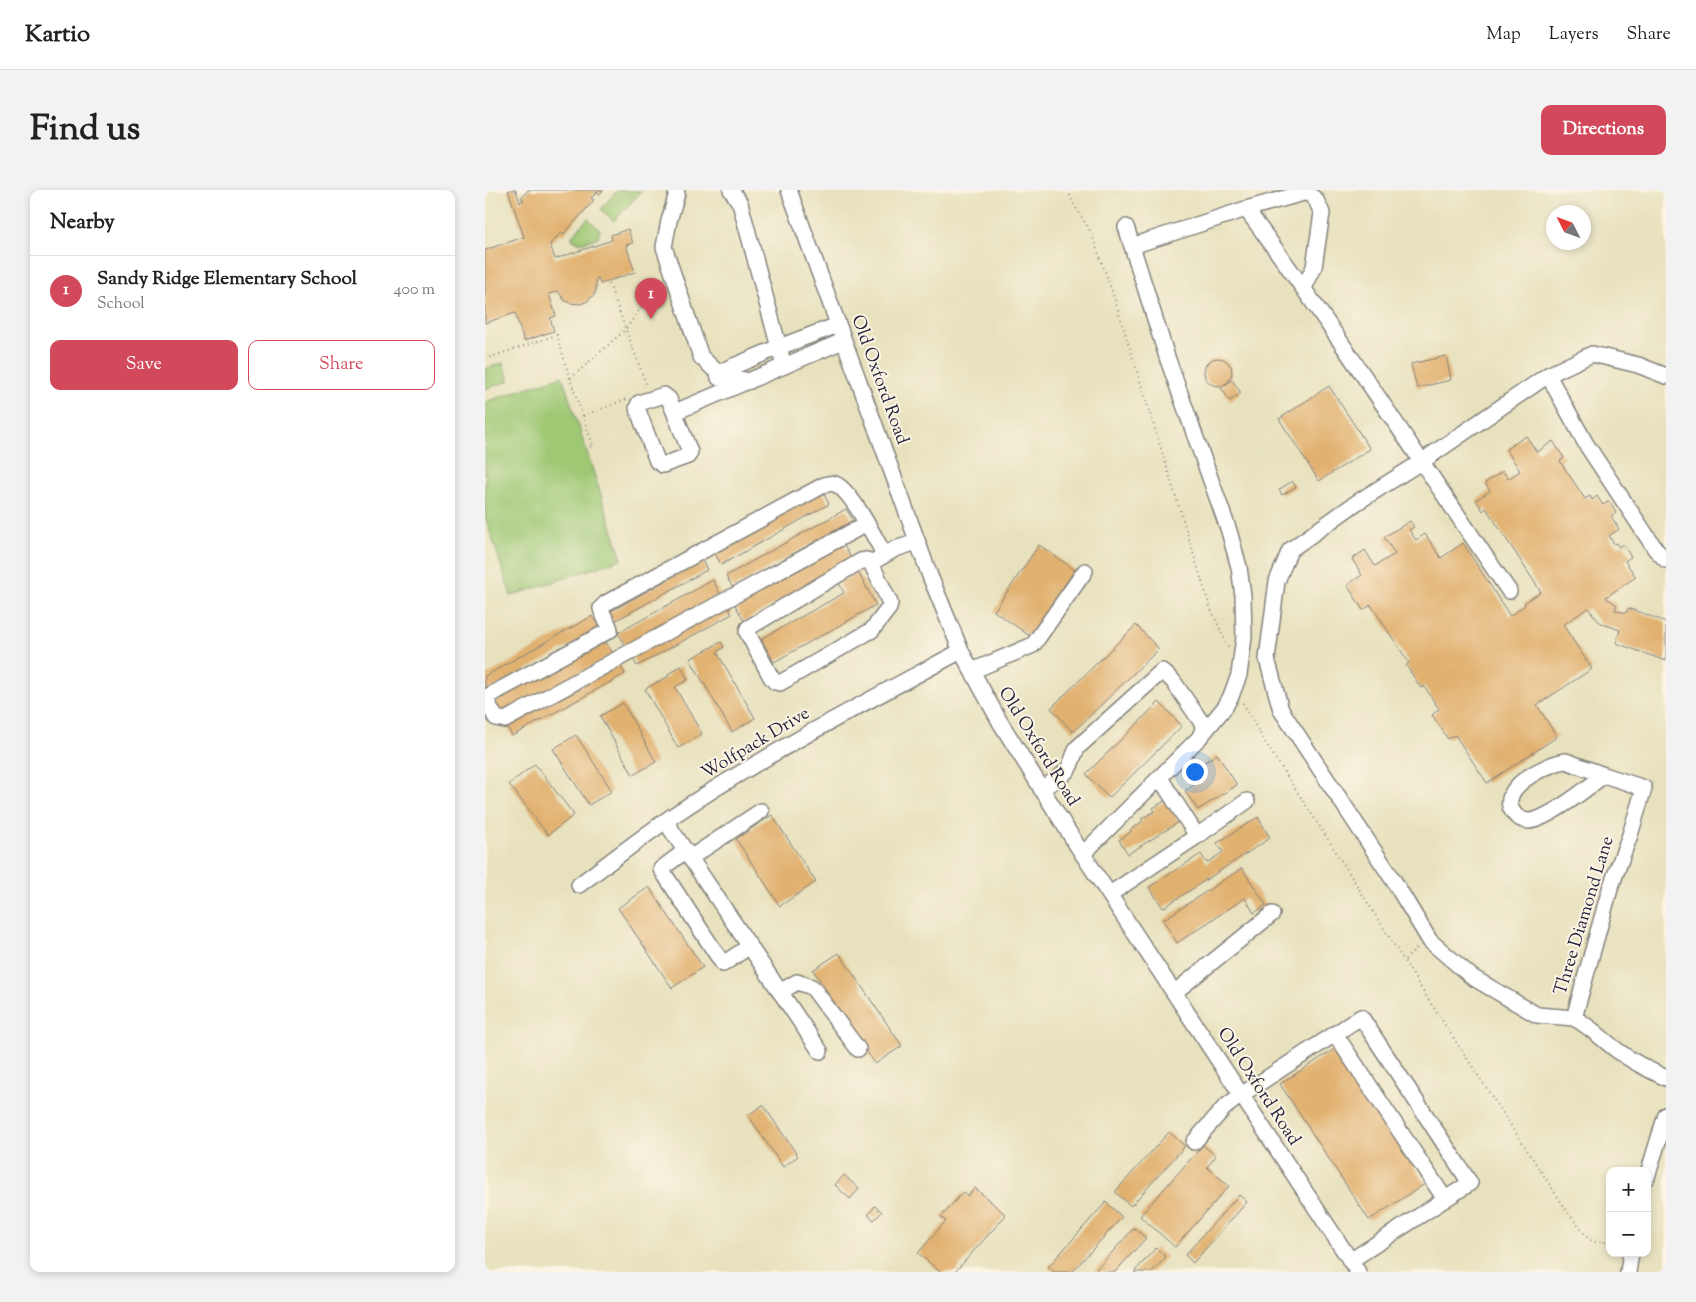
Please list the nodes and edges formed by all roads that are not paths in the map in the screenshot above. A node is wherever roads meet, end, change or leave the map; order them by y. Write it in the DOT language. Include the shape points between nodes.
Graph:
graph roads {
  1 [pos="676,190"];
  2 [pos="731,190"];
  3 [pos="789,190"];
  4 [pos="1246,209"];
  5 [pos="1126,227"];
  6 [pos="1132,246"];
  7 [pos="1304,288"];
  8 [pos="838,326"];
  9 [pos="843,342"];
  10 [pos="779,347"];
  11 [pos="784,366"];
  12 [pos="720,375"];
  13 [pos="1549,376"];
  14 [pos="1666,376"];
  15 [pos="751,381"];
  16 [pos="709,397"];
  17 [pos="675,412"];
  18 [pos="1421,462"];
  19 [pos="867,524"];
  20 [pos="917,542"];
  21 [pos="884,554"];
  22 [pos="1666,560"];
  23 [pos="871,563"];
  24 [pos="1085,571"];
  25 [pos="1509,591"];
  26 [pos="961,651"];
  27 [pos="972,671"];
  28 [pos="1200,737"];
  29 [pos="1604,775"];
  30 [pos="1159,778"];
  31 [pos="1041,789"];
  32 [pos="1247,801"];
  33 [pos="761,811"];
  34 [pos="666,822"];
  35 [pos="1197,836"];
  36 [pos="687,854"];
  37 [pos="1083,854"];
  38 [pos="579,885"];
  39 [pos="1110,894"];
  40 [pos="1272,914"];
  41 [pos="750,946"];
  42 [pos="780,992"];
  43 [pos="1175,992"];
  44 [pos="1574,1018"];
  45 [pos="1335,1034"];
  46 [pos="857,1049"];
  47 [pos="820,1051"];
  48 [pos="1666,1078"];
  49 [pos="1241,1095"];
  50 [pos="1666,1115"];
  51 [pos="1193,1142"];
  52 [pos="1650,1167"];
  53 [pos="1445,1199"];
  54 [pos="1630,1257"];
  55 [pos="1354,1266"];
  56 [pos="1628,1272"];
  1 -- 12 [label="street" via="664,247 701,356"];
  2 -- 10 [label="street" via="740,203"];
  3 -- 8 [label="street, Old Oxford Road"];
  4 -- 6 [label="street"];
  4 -- 7 [label="street"];
  4 -- 7 [label="street" via="1307,192 1316,200 1322,213 1314,267"];
  5 -- 6 [label="street"];
  6 -- 28 [label="street" via="1239,567 1244,637 1241,665 1225,707"];
  7 -- 18 [label="street"];
  8 -- 9 [label="street, Old Oxford Road"];
  8 -- 10 [label="street"];
  9 -- 11 [label="street"];
  9 -- 20 [label="street, Old Oxford Road"];
  10 -- 11 [label="street"];
  10 -- 12 [label="street" via="722,371"];
  11 -- 15 [label="street"];
  12 -- 15 [label="street"];
  12 -- 16 [label="street"];
  13 -- 14 [label="street" via="1592,354 1638,365"];
  13 -- 18 [label="street"];
  13 -- 22 [label="street" via="1586,444 1656,550"];
  15 -- 16 [label="street"];
  16 -- 17 [label="street"];
  17 -- 17 [label="street" via="690,452 688,456 663,465 657,461 637,408 639,403 664,395"];
  18 -- 25 [label="street"];
  18 -- 44 [label="street" via="1290,550 1277,581 1267,659 1281,710 1430,941 1472,977 1537,1015"];
  19 -- 19 [label="street" via="843,489 834,484 824,485 606,604 601,608 610,630 490,695 487,702 496,718 505,720"];
  19 -- 21 [label="street"];
  20 -- 21 [label="street"];
  20 -- 26 [label="street, Old Oxford Road"];
  21 -- 23 [label="street"];
  23 -- 23 [label="street" via="890,602 872,630 780,683 775,682 747,632 748,628 861,562 867,560"];
  24 -- 27 [label="street" via="1033,645"];
  26 -- 27 [label="street, Old Oxford Road"];
  26 -- 34 [label="street, Wolfpack Drive" via="784,748"];
  27 -- 31 [label="street, Old Oxford Road"];
  28 -- 30 [label="street"];
  28 -- 31 [label="street" via="1204,726 1173,681 1162,672 1078,747 1069,767"];
  29 -- 29 [label="street, Three Diamond Lane" via="1566,761 1557,762 1516,787 1510,808 1521,819 1531,821 1556,810"];
  29 -- 44 [label="street, Three Diamond Lane" via="1644,788 1610,889"];
  30 -- 35 [label="street"];
  30 -- 37 [label="street"];
  31 -- 37 [label="street, Old Oxford Road"];
  32 -- 35 [label="street"];
  33 -- 36 [label="street"];
  34 -- 36 [label="street"];
  34 -- 38 [label="street, Wolfpack Drive"];
  35 -- 39 [label="street"];
  36 -- 41 [label="street"];
  36 -- 41 [label="street" via="661,870 723,964"];
  37 -- 39 [label="street, Old Oxford Road"];
  39 -- 43 [label="street, Old Oxford Road"];
  40 -- 43 [label="street"];
  41 -- 42 [label="street"];
  42 -- 46 [label="street" via="797,982 812,987"];
  42 -- 47 [label="street"];
  43 -- 49 [label="street, Old Oxford Road"];
  44 -- 48 [label="street, Three Diamond Lane" via="1588,1025 1630,1059"];
  45 -- 49 [label="street"];
  45 -- 53 [label="street"];
  45 -- 53 [label="street" via="1361,1017 1367,1026 1469,1183"];
  49 -- 51 [label="street" via="1224,1108"];
  49 -- 55 [label="street, Old Oxford Road"];
  50 -- 52 [label="street"];
  53 -- 55 [label="street"];
  54 -- 56 [label="street"];
}
